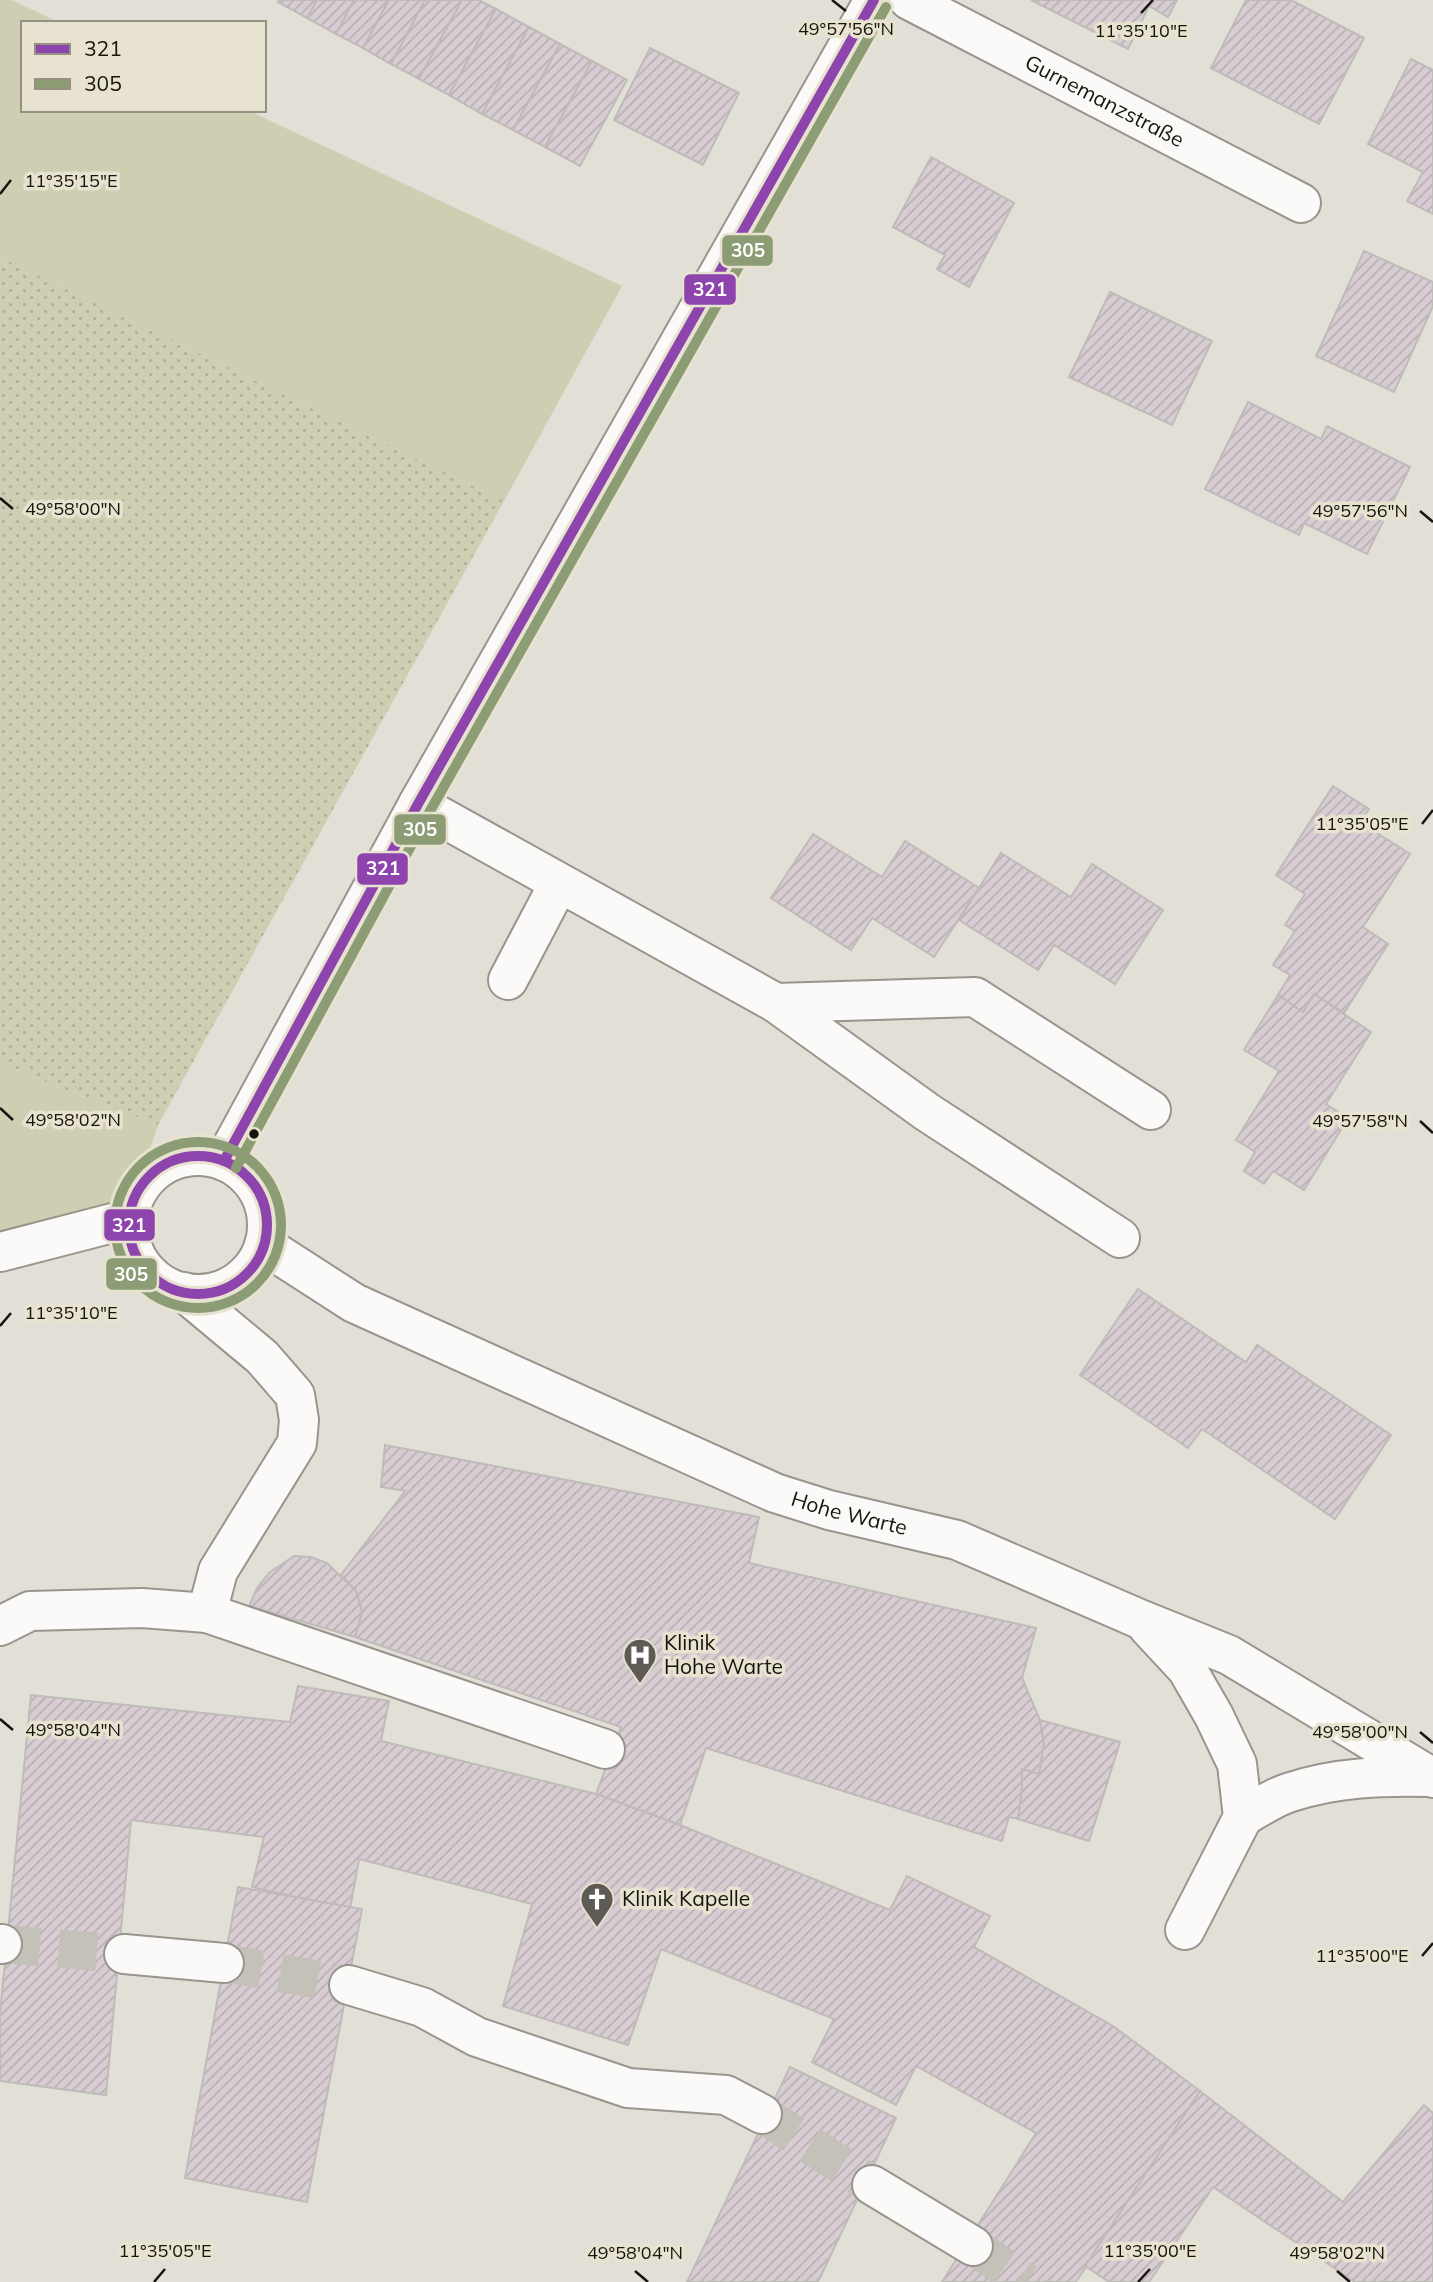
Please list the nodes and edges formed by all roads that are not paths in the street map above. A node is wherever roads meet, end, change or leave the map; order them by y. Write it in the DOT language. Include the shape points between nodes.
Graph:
graph roads {
  1 [pos="874,0"];
  2 [pos="909,0"];
  3 [pos="1301,203"];
  4 [pos="418,804"];
  5 [pos="559,883"];
  6 [pos="508,980"];
  7 [pos="776,1003"];
  8 [pos="1151,1110"];
  9 [pos="224,1161"];
  10 [pos="128,1219"];
  11 [pos="1119,1238"];
  12 [pos="264,1245"];
  13 [pos="0,1252"];
  14 [pos="184,1292"];
  15 [pos="207,1613"];
  16 [pos="1142,1620"];
  17 [pos="0,1626"];
  18 [pos="605,1749"];
  19 [pos="1433,1777"];
  20 [pos="1243,1817"];
  21 [pos="1185,1930"];
  22 [pos="124,1954"];
  23 [pos="224,1963"];
  24 [pos="349,1985"];
  25 [pos="762,2114"];
  26 [pos="872,2185"];
  27 [pos="973,2246"];
  1 -- 4 [label="street"];
  2 -- 3 [label="street, Gurnemanzstraße"];
  4 -- 5 [label="street"];
  4 -- 9 [label="street"];
  5 -- 6 [label="street"];
  5 -- 7 [label="street"];
  7 -- 8 [label="street" via="975,997"];
  7 -- 11 [label="street" via="927,1112"];
  9 -- 10 [label="street" via="195,1156 170,1161 141,1186"];
  9 -- 12 [label="street" via="236,1167 261,1194 267,1219"];
  10 -- 13 [label="street"];
  10 -- 14 [label="street" via="142,1265 165,1285"];
  12 -- 14 [label="street" via="252,1268 233,1284 205,1293"];
  12 -- 16 [label="street, Hohe Warte" via="354,1303 775,1493 957,1540"];
  14 -- 15 [label="street" via="262,1357 295,1395 299,1420 297,1443 218,1571"];
  15 -- 17 [label="street" via="142,1608 30,1611"];
  15 -- 18 [label="street"];
  16 -- 19 [label="street, Hohe Warte" via="1229,1655"];
  16 -- 20 [label="street" via="1187,1669 1214,1716 1237,1764"];
  19 -- 20 [label="street" via="1371,1776 1331,1782 1288,1793"];
  20 -- 21 [label="street"];
  22 -- 23 [label="street"];
  24 -- 25 [label="street" via="422,2007 477,2037 628,2088 726,2095"];
  26 -- 27 [label="street"];
}
